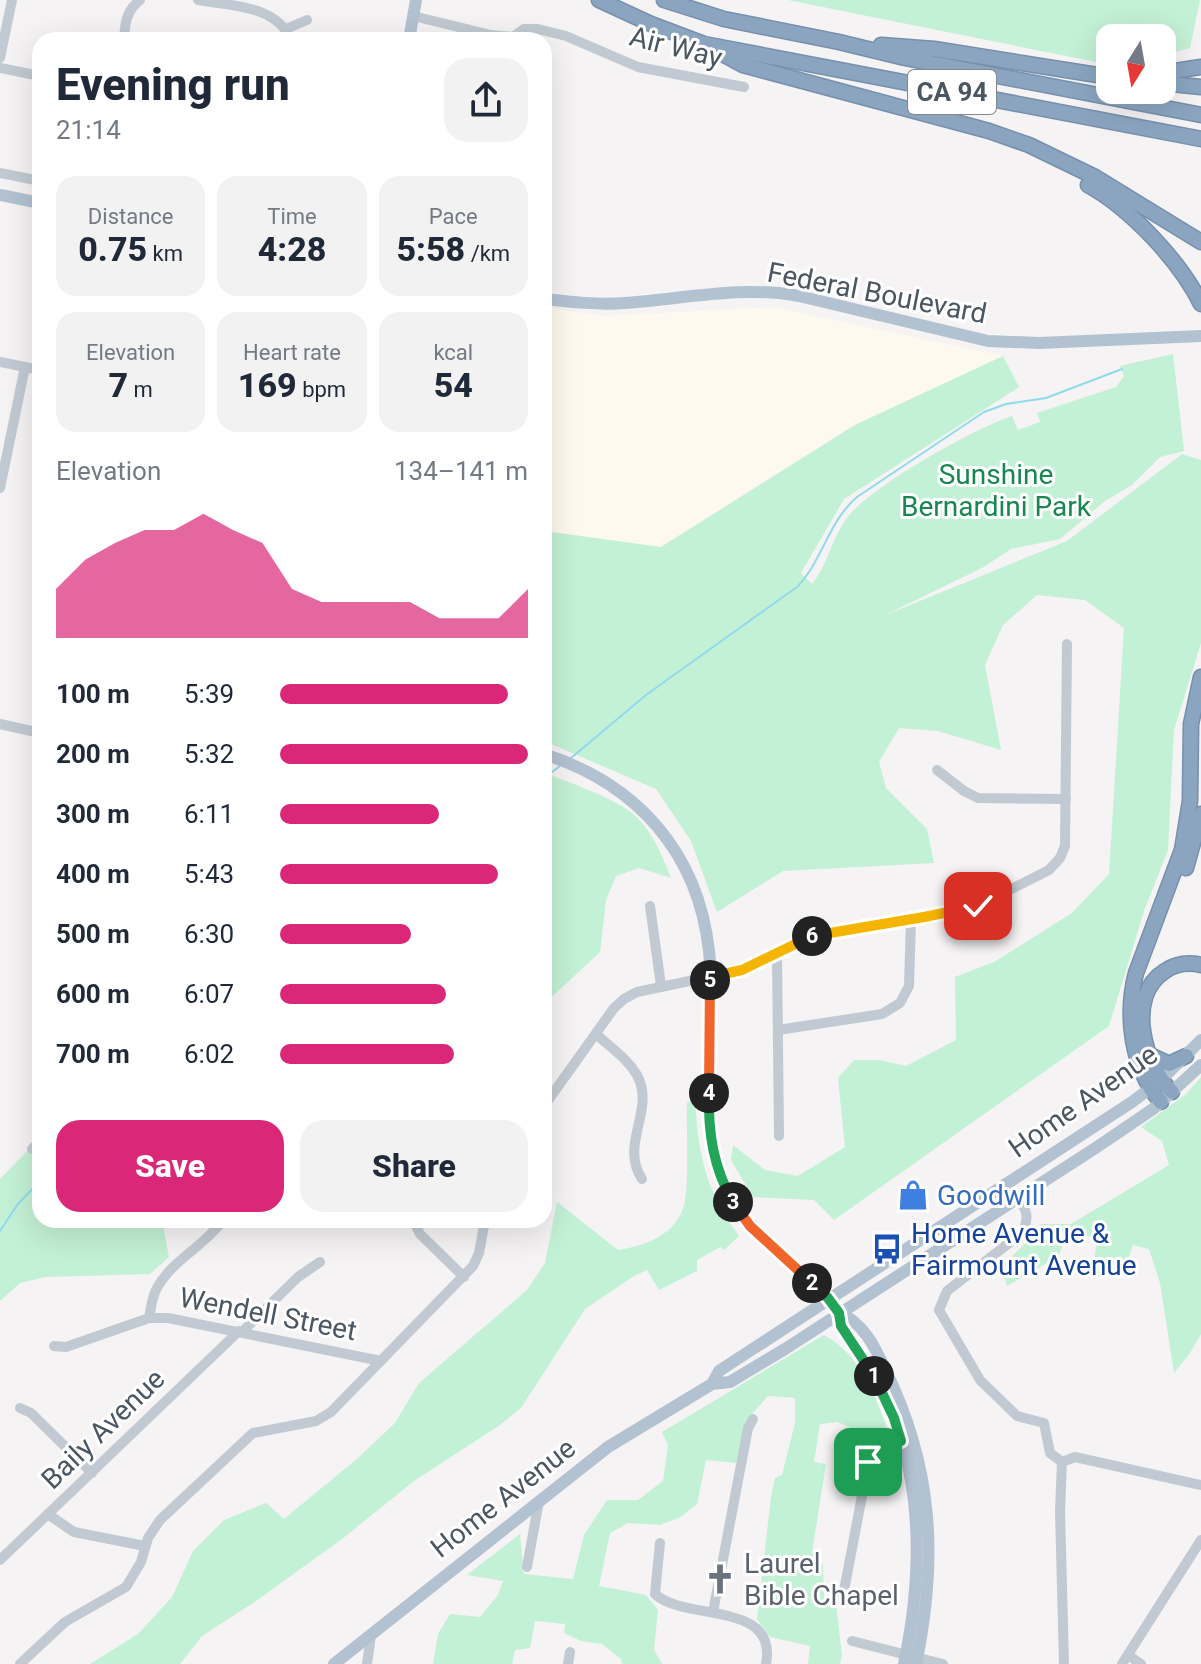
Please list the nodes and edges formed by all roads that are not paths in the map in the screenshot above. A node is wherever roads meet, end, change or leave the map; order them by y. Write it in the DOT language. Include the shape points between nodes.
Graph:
graph roads {
  1 [pos="12,0"];
  2 [pos="140,0"];
  3 [pos="198,0"];
  4 [pos="416,0"];
  5 [pos="599,0"];
  6 [pos="664,0"];
  7 [pos="413,16"];
  8 [pos="307,20"];
  9 [pos="124,32"];
  10 [pos="286,32"];
  11 [pos="292,32"];
  12 [pos="410,32"];
  13 [pos="484,32"];
  14 [pos="520,32"];
  15 [pos="550,32"];
  16 [pos="552,32"];
  17 [pos="839,42"];
  18 [pos="704,44"];
  19 [pos="0,58"];
  20 [pos="1201,67"];
  21 [pos="0,68"];
  22 [pos="1176,71"];
  23 [pos="32,74"];
  24 [pos="1096,74"];
  25 [pos="1176,84"];
  26 [pos="744,87"];
  27 [pos="1201,87"];
  28 [pos="1201,115"];
  29 [pos="989,131"];
  30 [pos="1201,139"];
  31 [pos="0,173"];
  32 [pos="32,179"];
  33 [pos="0,195"];
  34 [pos="32,201"];
  35 [pos="1201,242"];
  36 [pos="1198,298"];
  37 [pos="552,300"];
  38 [pos="1201,336"];
  39 [pos="0,362"];
  40 [pos="25,367"];
  41 [pos="32,368"];
  42 [pos="0,488"];
  43 [pos="1067,644"];
  44 [pos="1201,677"];
  45 [pos="0,724"];
  46 [pos="32,731"];
  47 [pos="552,757"];
  48 [pos="937,770"];
  49 [pos="1066,799"];
  50 [pos="1201,814"];
  51 [pos="650,906"];
  52 [pos="911,920"];
  53 [pos="777,954"];
  54 [pos="1142,956"];
  55 [pos="1201,965"];
  56 [pos="710,977"];
  57 [pos="661,986"];
  58 [pos="778,1030"];
  59 [pos="596,1034"];
  60 [pos="1201,1040"];
  61 [pos="1150,1055"];
  62 [pos="1186,1056"];
  63 [pos="1201,1065"];
  64 [pos="1154,1085"];
  65 [pos="552,1086"];
  66 [pos="1166,1097"];
  67 [pos="779,1136"];
  68 [pos="642,1179"];
  69 [pos="1018,1198"];
  70 [pos="217,1228"];
  71 [pos="417,1228"];
  72 [pos="484,1228"];
  73 [pos="320,1262"];
  74 [pos="464,1277"];
  75 [pos="828,1298"];
  76 [pos="839,1313"];
  77 [pos="149,1318"];
  78 [pos="240,1332"];
  79 [pos="54,1346"];
  80 [pos="381,1361"];
  81 [pos="712,1384"];
  82 [pos="20,1408"];
  83 [pos="753,1419"];
  84 [pos="907,1439"];
  85 [pos="1064,1461"];
  86 [pos="92,1473"];
  87 [pos="1201,1485"];
  88 [pos="539,1501"];
  89 [pos="49,1515"];
  90 [pos="1201,1540"];
  91 [pos="660,1543"];
  92 [pos="145,1546"];
  93 [pos="0,1560"];
  94 [pos="527,1567"];
  95 [pos="843,1596"];
  96 [pos="713,1612"];
  97 [pos="371,1635"];
  98 [pos="852,1641"];
  99 [pos="570,1652"];
  100 [pos="911,1660"];
  101 [pos="1125,1660"];
  102 [pos="767,1661"];
  103 [pos="20,1664"];
  104 [pos="334,1664"];
  105 [pos="367,1664"];
  106 [pos="568,1664"];
  107 [pos="943,1664"];
  108 [pos="1064,1664"];
  109 [pos="1141,1664"];
  1 -- 19 [label="street"];
  2 -- 9 [label="street" via="130,8"];
  3 -- 10 [label="street" via="266,13"];
  4 -- 7 [label="main road"];
  5 -- 18 [label="highway, CA 94"];
  6 -- 17 [label="highway, CA 94" via="724,19"];
  7 -- 12 [label="main road"];
  7 -- 13 [label="street, Air Way"];
  8 -- 11 [label="street"];
  14 -- 15 [label="street, Air Way"];
  16 -- 26 [label="street, Air Way" via="638,67"];
  17 -- 24 [label="highway" via="934,49"];
  17 -- 28 [label="highway, CA 94"];
  18 -- 29 [label="highway" via="743,65"];
  18 -- 30 [label="highway, CA 94"];
  20 -- 22 [label="highway"];
  21 -- 23 [label="street"];
  25 -- 27 [label="highway"];
  29 -- 35 [label="highway" via="1058,158"];
  29 -- 36 [label="highway" via="1100,191 1141,226"];
  31 -- 32 [label="street"];
  33 -- 34 [label="main road"];
  37 -- 38 [label="main road, Federal Boulevard" via="595,304 732,291 773,293 988,341"];
  39 -- 40 [label="street"];
  40 -- 41 [label="street"];
  40 -- 42 [label="street"];
  43 -- 49 [label="street"];
  44 -- 54 [label="highway" via="1190,732 1190,801 1182,850"];
  45 -- 46 [label="street"];
  47 -- 56 [label="main road" via="599,777 631,799 664,835 686,866 703,917"];
  48 -- 49 [label="street" via="978,798"];
  49 -- 52 [label="street" via="1065,846 1049,870 978,906"];
  50 -- 54 [label="highway" via="1183,875"];
  51 -- 57 [label="street"];
  52 -- 53 [label="street" via="813,936"];
  52 -- 58 [label="street" via="909,986 900,1003 882,1014"];
  53 -- 56 [label="street"];
  53 -- 58 [label="street"];
  54 -- 64 [label="highway" via="1133,984 1131,1026 1137,1053"];
  55 -- 61 [label="highway" via="1176,965 1153,982 1142,1014"];
  56 -- 57 [label="street"];
  56 -- 75 [label="main road" via="708,1116 719,1174 750,1226"];
  57 -- 59 [label="street" via="624,999"];
  58 -- 67 [label="street"];
  59 -- 65 [label="street"];
  59 -- 68 [label="street" via="629,1062 639,1078 644,1099 633,1156"];
  60 -- 62 [label="main road, Home Avenue"];
  61 -- 62 [label="highway" via="1169,1064"];
  61 -- 64 [label="highway"];
  62 -- 64 [label="main road, Home Avenue"];
  63 -- 66 [label="main road, Home Avenue"];
  64 -- 66 [label="highway"];
  64 -- 75 [label="main road, Home Avenue"];
  66 -- 69 [label="main road, Home Avenue"];
  69 -- 76 [label="main road, Home Avenue"];
  69 -- 85 [label="street" via="1027,1209 1022,1233 947,1291 939,1310 980,1380 1017,1416 1044,1423 1050,1453"];
  70 -- 77 [label="street" via="169,1271 156,1290"];
  71 -- 74 [label="street"];
  72 -- 74 [label="street" via="479,1253"];
  73 -- 78 [label="street, Baily Avenue"];
  74 -- 80 [label="street"];
  75 -- 76 [label="main road"];
  75 -- 81 [label="main road, Home Avenue" via="719,1371"];
  76 -- 81 [label="main road, Home Avenue" via="730,1382"];
  76 -- 84 [label="main road" via="841,1326"];
  77 -- 78 [label="street, Wendell Street"];
  77 -- 79 [label="street, Wendell Street" via="66,1347"];
  78 -- 80 [label="street, Wendell Street"];
  78 -- 86 [label="street, Baily Avenue"];
  80 -- 92 [label="street" via="316,1421 253,1433 160,1520"];
  81 -- 88 [label="main road, Home Avenue" via="608,1447"];
  82 -- 86 [label="street"];
  83 -- 96 [label="street"];
  84 -- 95 [label="street" via="876,1448 869,1459"];
  84 -- 100 [label="main road" via="918,1535"];
  85 -- 87 [label="street" via="1075,1457"];
  85 -- 108 [label="street"];
  86 -- 89 [label="street, Baily Avenue"];
  88 -- 94 [label="street"];
  88 -- 97 [label="main road, Home Avenue"];
  89 -- 92 [label="street" via="74,1532"];
  89 -- 93 [label="street, Baily Avenue"];
  90 -- 101 [label="street"];
  91 -- 96 [label="street" via="655,1594 674,1605"];
  92 -- 103 [label="street" via="126,1587 65,1622"];
  96 -- 102 [label="street" via="755,1627 762,1634"];
  97 -- 104 [label="main road, Home Avenue"];
  97 -- 105 [label="street"];
  98 -- 100 [label="street"];
  99 -- 106 [label="street"];
  100 -- 107 [label="street"];
  101 -- 109 [label="street"];
}
